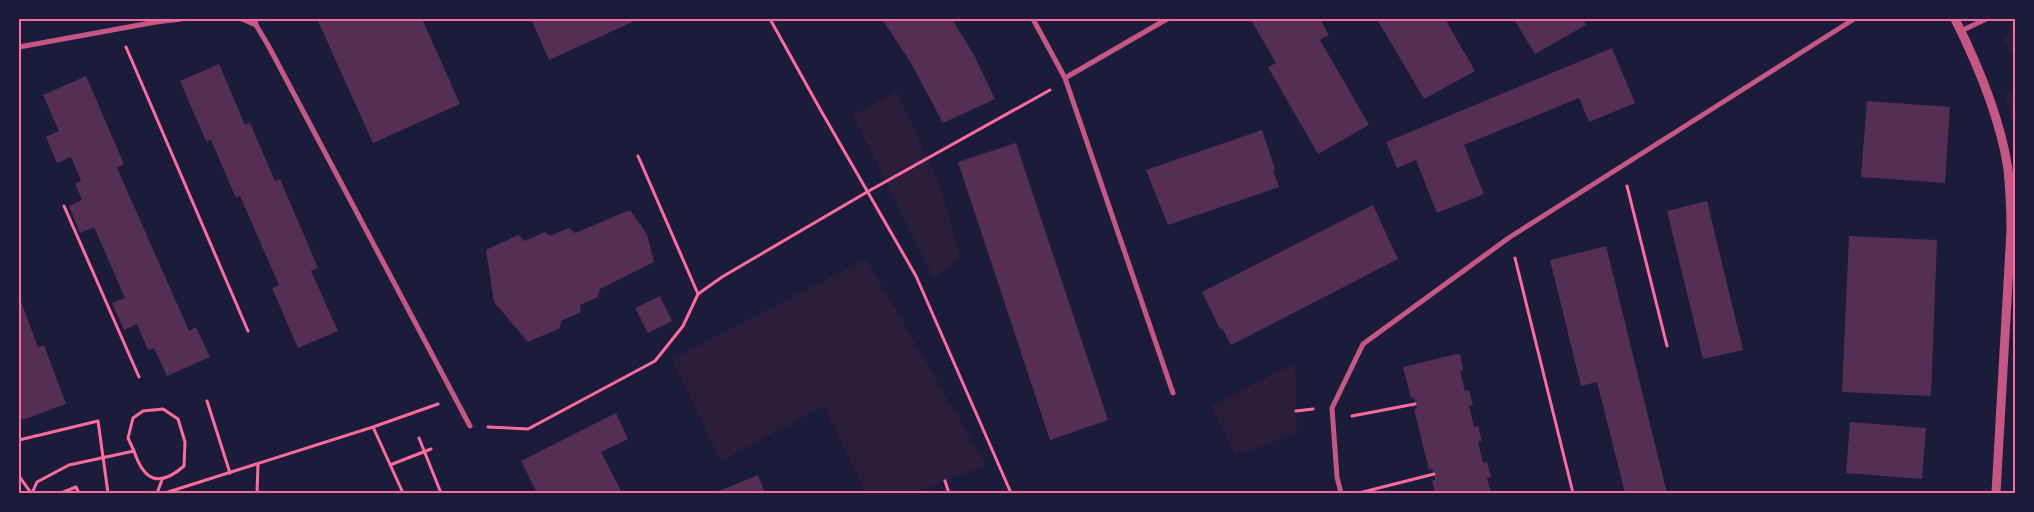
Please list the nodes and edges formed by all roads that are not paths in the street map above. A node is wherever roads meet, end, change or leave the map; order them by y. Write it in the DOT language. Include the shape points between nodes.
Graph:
graph roads {
  1 [pos="181,19"];
  2 [pos="242,19"];
  3 [pos="1033,19"];
  4 [pos="1167,19"];
  5 [pos="1854,19"];
  6 [pos="1955,19"];
  7 [pos="1986,19"];
  8 [pos="255,22"];
  9 [pos="1961,31"];
  10 [pos="19,48"];
  11 [pos="1065,78"];
  12 [pos="1173,393"];
  13 [pos="470,426"];
  14 [pos="1341,493"];
  15 [pos="1996,493"];
  1 -- 10 [label="street"];
  2 -- 8 [label="street"];
  3 -- 11 [label="street"];
  4 -- 11 [label="street"];
  5 -- 14 [label="street" via="1510,237 1363,344 1332,408"];
  6 -- 9 [label="street"];
  7 -- 9 [label="street"];
  8 -- 13 [label="street"];
  9 -- 15 [label="street" via="1988,97 2008,168 2011,230"];
  11 -- 12 [label="street"];
}
